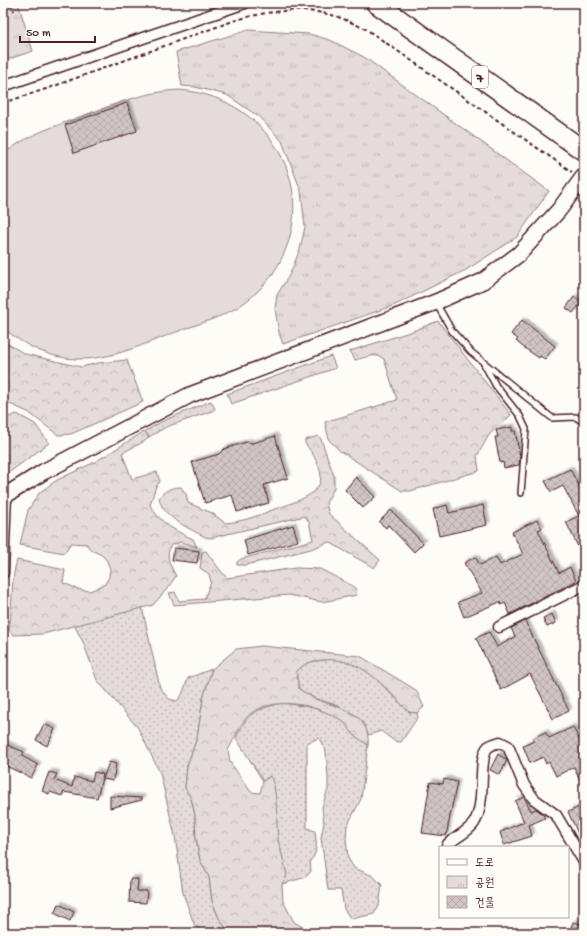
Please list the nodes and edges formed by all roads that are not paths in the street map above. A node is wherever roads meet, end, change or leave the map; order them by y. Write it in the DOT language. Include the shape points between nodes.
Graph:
graph roads {
  1 [pos="245,3"];
  2 [pos="376,3"];
  3 [pos="3,86"];
  4 [pos="584,151"];
  5 [pos="583,178"];
  6 [pos="436,302"];
  7 [pos="482,361"];
  8 [pos="584,422"];
  9 [pos="521,493"];
  10 [pos="4,496"];
  11 [pos="3,573"];
  12 [pos="584,585"];
  13 [pos="499,627"];
  14 [pos="447,846"];
  15 [pos="584,862"];
  1 -- 3 [label="street"];
  2 -- 4 [label="highway, 7"];
  5 -- 6 [label="street" via="520,254 483,281"];
  6 -- 7 [label="lane" via="452,331"];
  6 -- 10 [label="street" via="190,395 42,472"];
  7 -- 8 [label="lane" via="552,418 576,417"];
  7 -- 9 [label="lane" via="496,386 520,416 526,429"];
  10 -- 11 [label="street"];
  12 -- 13 [label="street"];
  14 -- 15 [label="street" via="474,824 481,806 482,757 488,747 500,742 508,746 524,785 534,799 556,815"];
}
